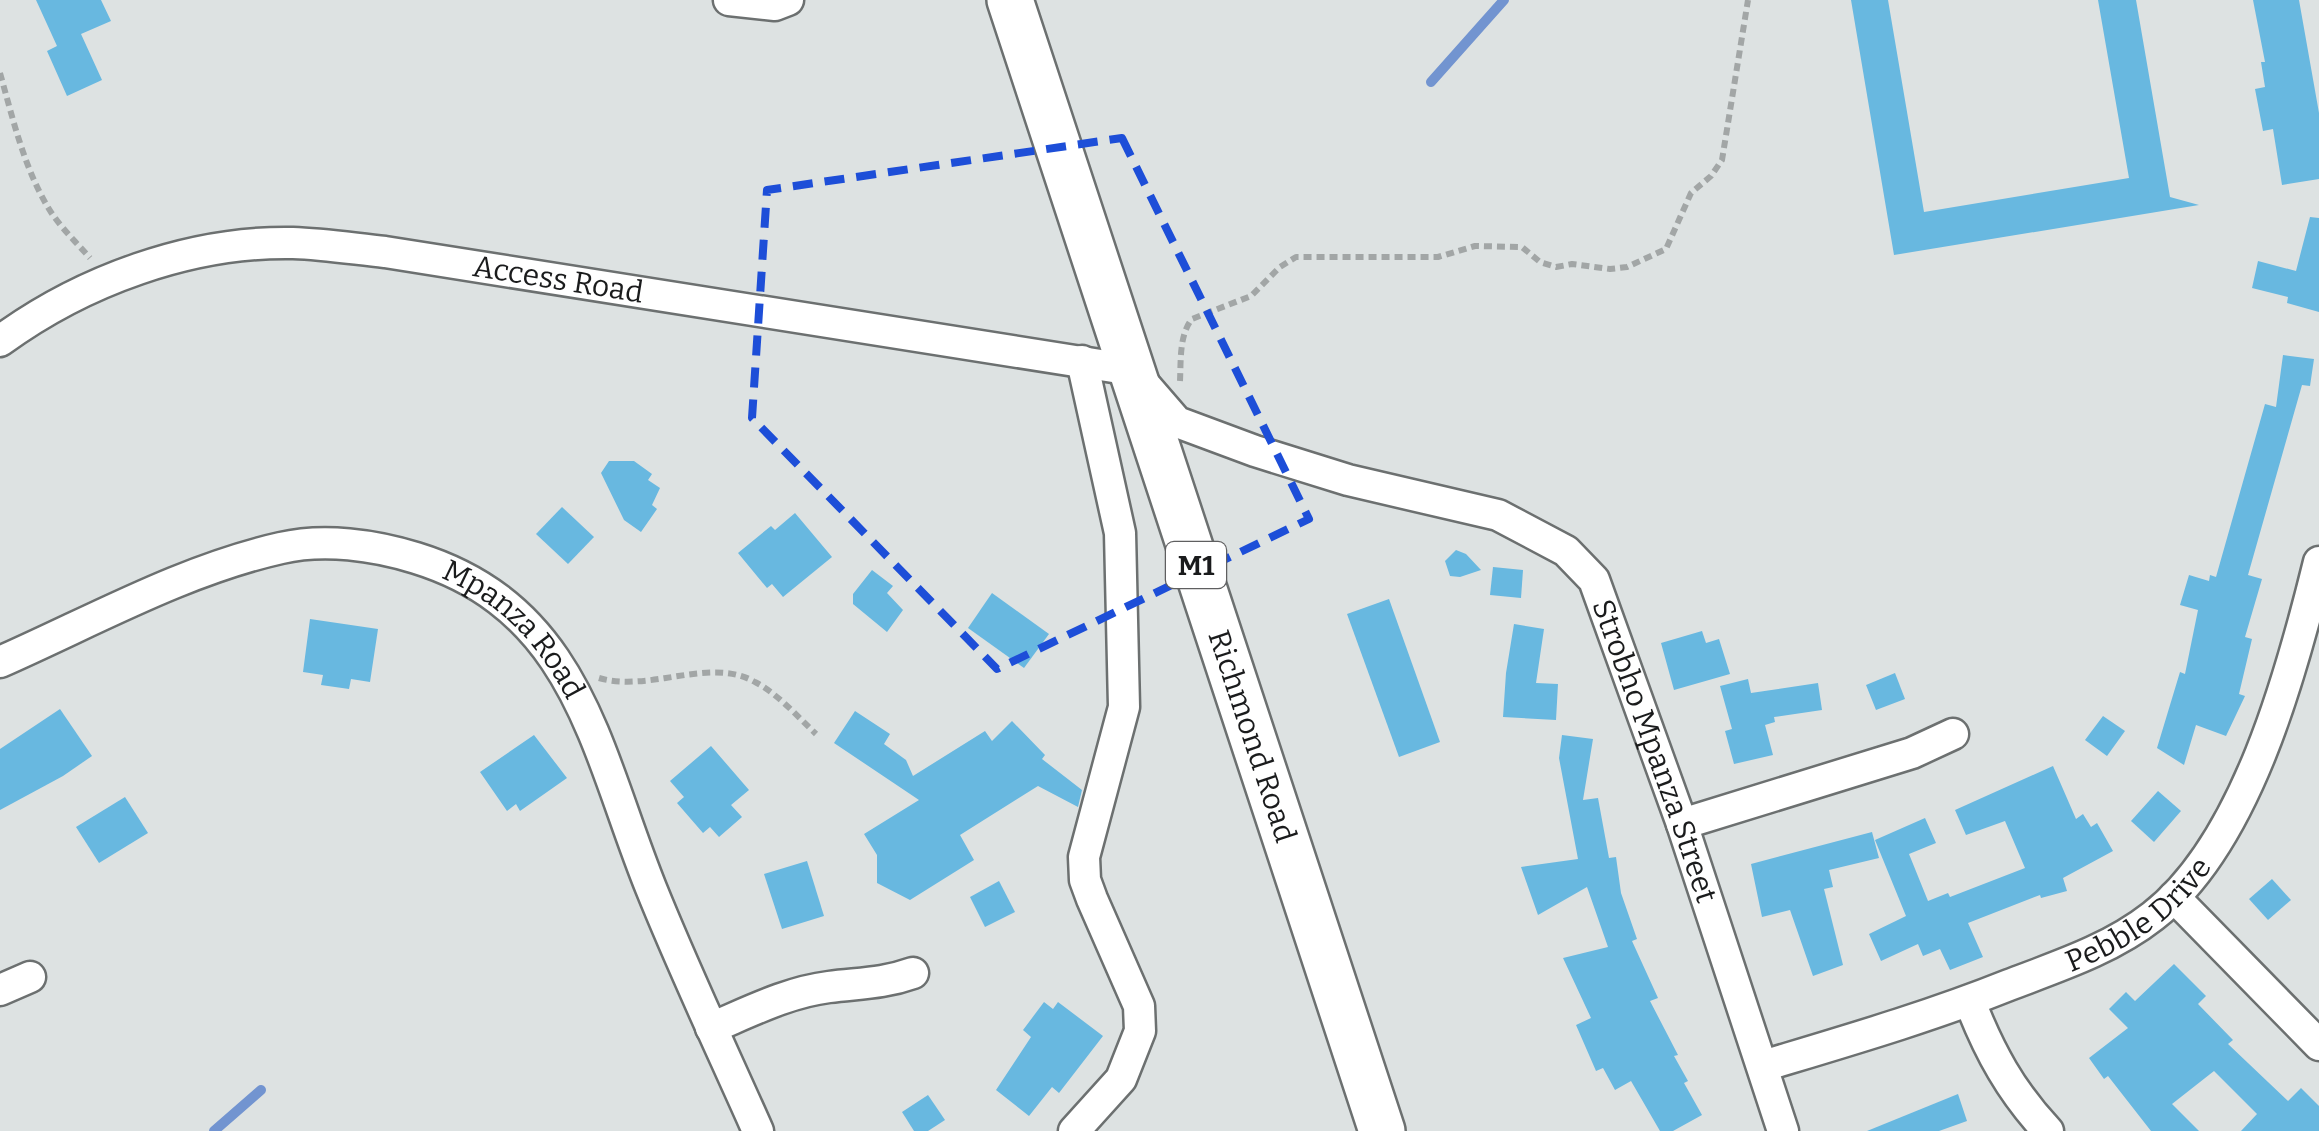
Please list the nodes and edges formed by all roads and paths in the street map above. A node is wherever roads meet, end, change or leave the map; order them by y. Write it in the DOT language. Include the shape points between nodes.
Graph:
graph roads {
  1 [pos="729,0"];
  2 [pos="788,0"];
  3 [pos="1010,0"];
  4 [pos="1748,0"];
  5 [pos="0,73"];
  6 [pos="107,278"];
  7 [pos="0,341"];
  8 [pos="1082,361"];
  9 [pos="1132,370"];
  10 [pos="1177,422"];
  11 [pos="2319,562"];
  12 [pos="2312,616"];
  13 [pos="0,662"];
  14 [pos="564,670"];
  15 [pos="816,734"];
  16 [pos="1953,734"];
  17 [pos="1682,824"];
  18 [pos="2174,897"];
  19 [pos="912,973"];
  20 [pos="30,977"];
  21 [pos="0,990"];
  22 [pos="1970,1002"];
  23 [pos="712,1028"];
  24 [pos="2319,1046"];
  25 [pos="1763,1066"];
  26 [pos="758,1131"];
  27 [pos="1074,1131"];
  28 [pos="1382,1131"];
  29 [pos="1783,1131"];
  30 [pos="2048,1131"];
  1 -- 2 [label="street"];
  3 -- 9 [label="highway, Richmond Road / M1"];
  4 -- 10 [label="path" via="1722,160 1691,194 1666,249 1610,270 1556,267 1522,247 1475,246 1438,256 1296,257 1251,296 1186,325"];
  5 -- 6 [label="path" via="21,148 50,211"];
  6 -- 7 [label="street, Access Road"];
  6 -- 8 [label="street, Access Road" via="208,251 292,243"];
  8 -- 9 [label="street, Access Road"];
  8 -- 27 [label="street" via="1121,546 1124,706 1084,857 1085,880 1139,1006 1140,1031 1121,1079"];
  9 -- 10 [label="street"];
  9 -- 28 [label="highway, Richmond Road / M1"];
  10 -- 17 [label="street, Strobho Mpanza Street" via="1348,480 1498,515 1566,551 1594,580"];
  11 -- 12 [label="street, Pebble Drive"];
  12 -- 18 [label="street, Pebble Drive" via="2258,764 2204,859"];
  13 -- 14 [label="street, Mpanza Road" via="224,565 284,547 333,544 399,553 486,589"];
  14 -- 15 [label="path" via="643,683 726,672 742,676"];
  14 -- 23 [label="street, Mpanza Road"];
  16 -- 17 [label="street"];
  17 -- 25 [label="street, Strobho Mpanza Street"];
  18 -- 22 [label="street, Pebble Drive" via="2115,940"];
  18 -- 24 [label="street"];
  19 -- 23 [label="street" via="885,983 794,994"];
  20 -- 21 [label="street"];
  22 -- 25 [label="street, Pebble Drive"];
  22 -- 30 [label="street" via="2006,1080"];
  23 -- 26 [label="street, Mpanza Road"];
  25 -- 29 [label="street, Strobho Mpanza Street"];
}
